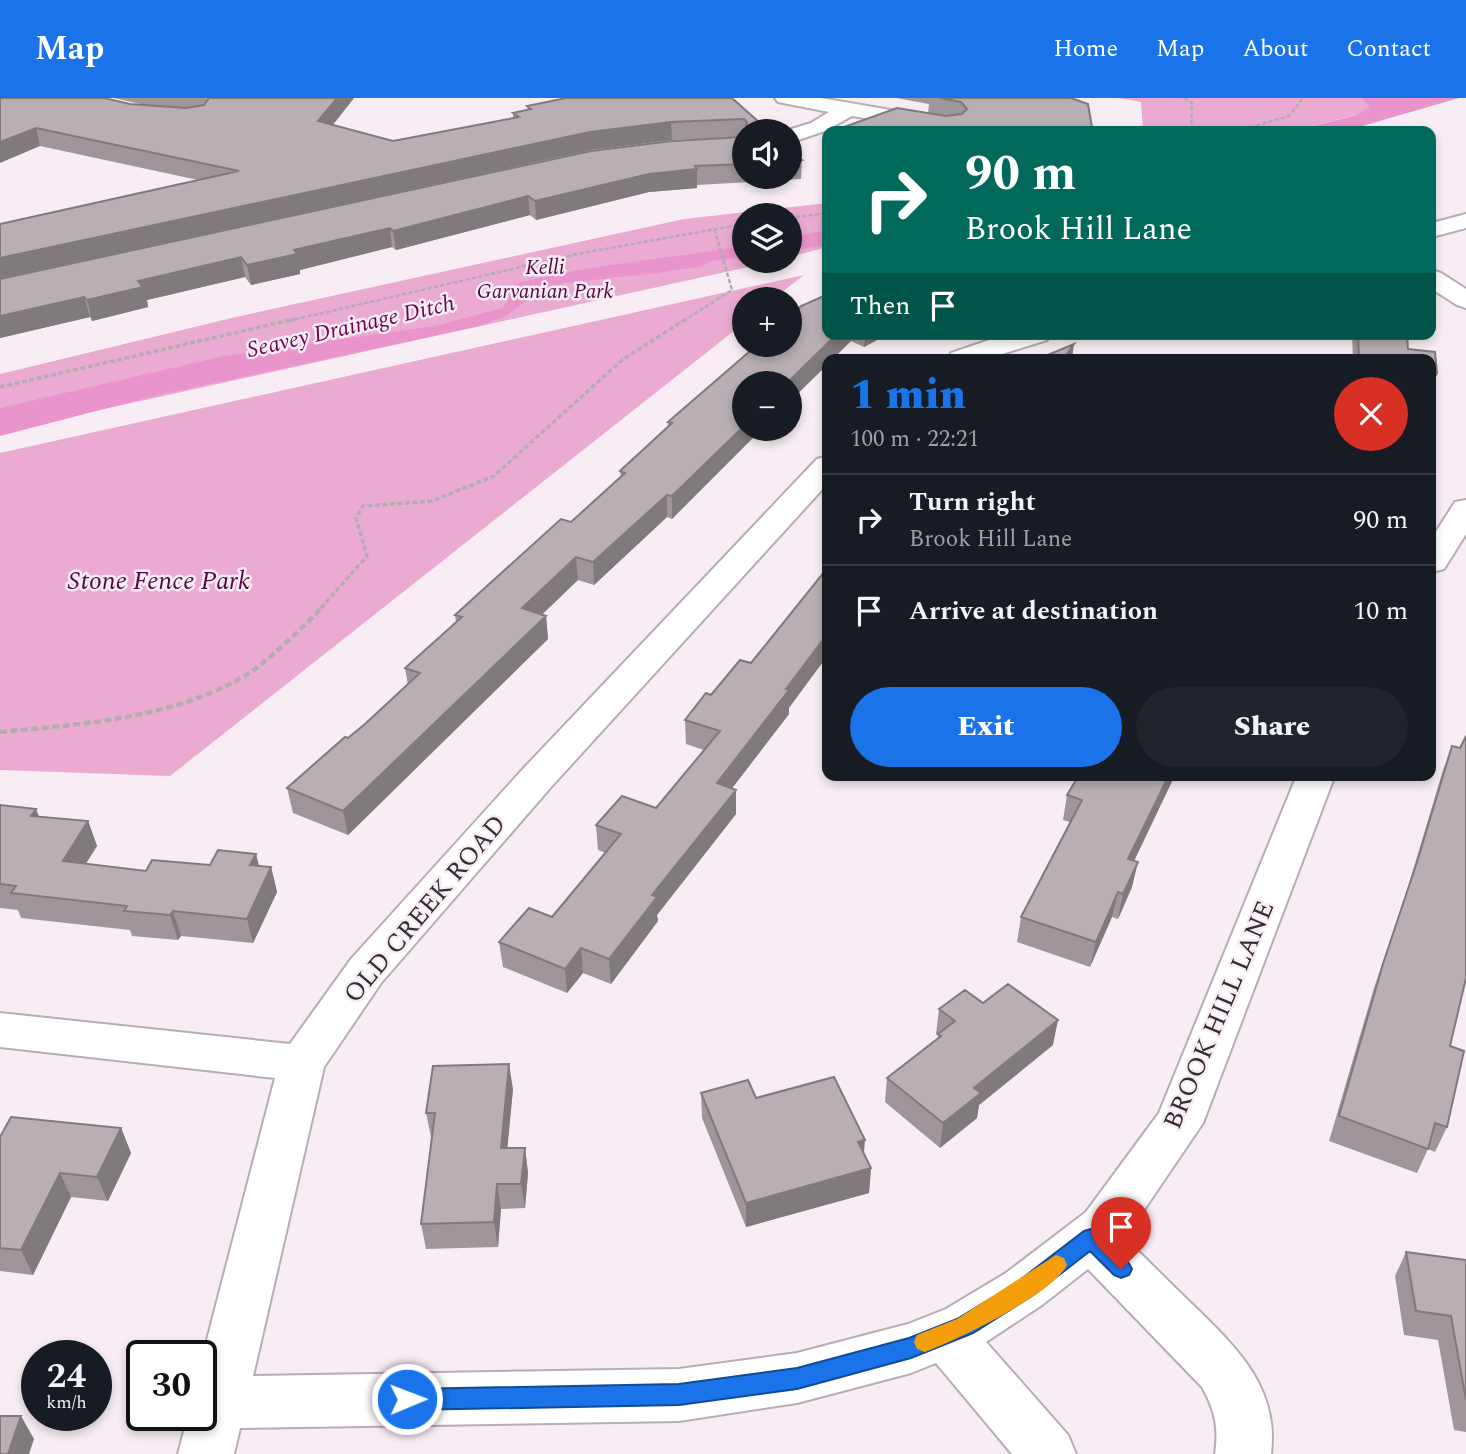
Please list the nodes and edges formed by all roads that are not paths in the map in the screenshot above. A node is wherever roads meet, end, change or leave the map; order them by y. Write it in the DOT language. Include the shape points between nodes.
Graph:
graph roads {
  1 [pos="785,98"];
  2 [pos="848,109"];
  3 [pos="946,126"];
  4 [pos="802,133"];
  5 [pos="1466,221"];
  6 [pos="1436,229"];
  7 [pos="1436,281"];
  8 [pos="1466,300"];
  9 [pos="1016,340"];
  10 [pos="974,354"];
  11 [pos="822,470"];
  12 [pos="1466,509"];
  13 [pos="1436,556"];
  14 [pos="1314,781"];
  15 [pos="0,1030"];
  16 [pos="302,1063"];
  17 [pos="1091,1238"];
  18 [pos="945,1334"];
  19 [pos="218,1402"];
  20 [pos="206,1454"];
  21 [pos="1048,1454"];
  22 [pos="1242,1454"];
  1 -- 2 [label="street"];
  2 -- 3 [label="street"];
  2 -- 4 [label="street"];
  5 -- 6 [label="street"];
  7 -- 8 [label="street"];
  9 -- 10 [label="street"];
  11 -- 16 [label="street, OLD CREEK ROAD" via="366,971"];
  12 -- 13 [label="street"];
  14 -- 17 [label="street, BROOK HILL LANE" via="1179,1123 1104,1227"];
  15 -- 16 [label="street"];
  16 -- 19 [label="street, OLD CREEK ROAD"];
  17 -- 18 [label="street, BROOK HILL LANE" via="1024,1289"];
  17 -- 22 [label="street" via="1221,1369 1239,1400 1246,1432"];
  18 -- 19 [label="street, BROOK HILL LANE" via="911,1348 797,1378 679,1395"];
  18 -- 21 [label="street"];
  19 -- 20 [label="street, OLD CREEK ROAD"];
}
